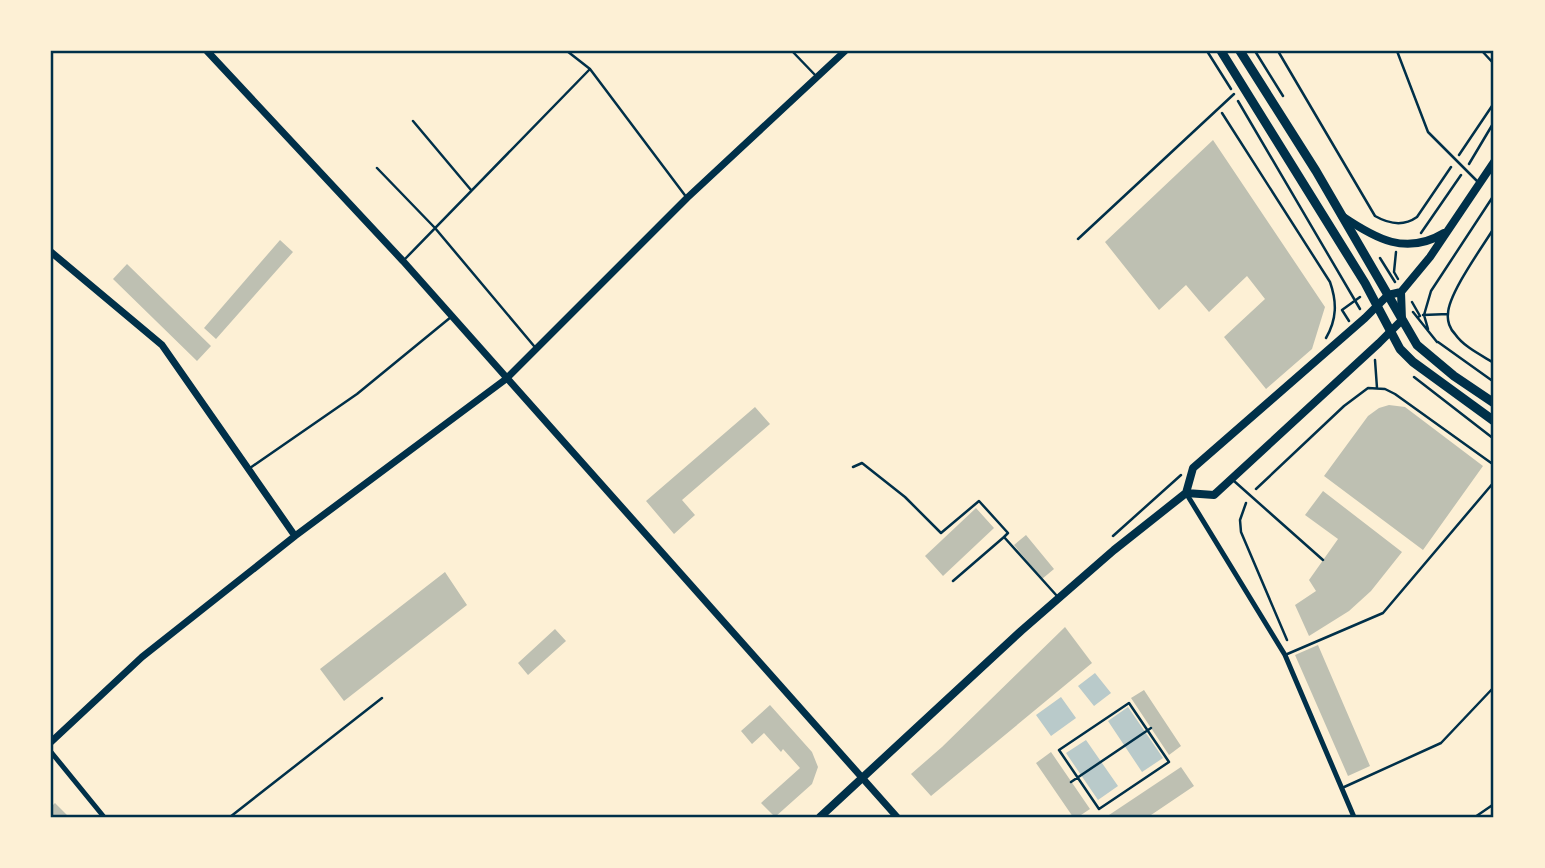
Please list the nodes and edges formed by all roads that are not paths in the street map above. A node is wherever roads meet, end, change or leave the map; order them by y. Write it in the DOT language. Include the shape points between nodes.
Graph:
graph roads {
  1 [pos="207,51"];
  2 [pos="568,51"];
  3 [pos="792,51"];
  4 [pos="845,51"];
  5 [pos="1221,51"];
  6 [pos="1240,51"];
  7 [pos="1397,51"];
  8 [pos="1482,51"];
  9 [pos="1494,64"];
  10 [pos="590,69"];
  11 [pos="817,77"];
  12 [pos="1234,94"];
  13 [pos="414,121"];
  14 [pos="1494,162"];
  15 [pos="377,168"];
  16 [pos="1480,183"];
  17 [pos="471,190"];
  18 [pos="687,198"];
  19 [pos="1341,215"];
  20 [pos="435,228"];
  21 [pos="1447,231"];
  22 [pos="1078,239"];
  23 [pos="51,252"];
  24 [pos="403,261"];
  25 [pos="1401,292"];
  26 [pos="1388,295"];
  27 [pos="1377,305"];
  28 [pos="451,317"];
  29 [pos="1402,320"];
  30 [pos="1391,330"];
  31 [pos="537,349"];
  32 [pos="506,379"];
  33 [pos="1494,402"];
  34 [pos="1494,421"];
  35 [pos="853,467"];
  36 [pos="247,470"];
  37 [pos="1231,479"];
  38 [pos="1494,482"];
  39 [pos="1186,493"];
  40 [pos="295,536"];
  41 [pos="1004,537"];
  42 [pos="1323,560"];
  43 [pos="953,581"];
  44 [pos="1059,599"];
  45 [pos="1285,655"];
  46 [pos="1494,687"];
  47 [pos="383,698"];
  48 [pos="51,742"];
  49 [pos="51,752"];
  50 [pos="862,778"];
  51 [pos="1342,788"];
  52 [pos="1494,804"];
  53 [pos="104,817"];
  54 [pos="230,817"];
  55 [pos="820,817"];
  56 [pos="897,817"];
  57 [pos="1354,817"];
  58 [pos="1475,817"];
  1 -- 24 [label="street"];
  2 -- 10 [label="lane"];
  3 -- 11 [label="lane"];
  4 -- 11 [label="street"];
  5 -- 27 [label="main road"];
  6 -- 19 [label="main road"];
  7 -- 16 [label="lane" via="1428,132"];
  8 -- 9 [label="lane"];
  10 -- 17 [label="lane"];
  10 -- 18 [label="lane"];
  11 -- 18 [label="street"];
  12 -- 22 [label="lane"];
  13 -- 17 [label="lane"];
  14 -- 16 [label="main road"];
  15 -- 20 [label="lane"];
  16 -- 21 [label="main road"];
  17 -- 20 [label="lane"];
  18 -- 31 [label="street"];
  19 -- 21 [label="main road" via="1383,240 1428,243"];
  19 -- 26 [label="main road"];
  20 -- 24 [label="lane"];
  20 -- 31 [label="lane"];
  21 -- 25 [label="main road"];
  23 -- 36 [label="street" via="162,345"];
  24 -- 28 [label="street"];
  25 -- 26 [label="main road"];
  25 -- 29 [label="main road"];
  26 -- 27 [label="main road"];
  26 -- 29 [label="main road"];
  27 -- 30 [label="main road"];
  27 -- 39 [label="main road" via="1193,468"];
  28 -- 32 [label="street"];
  28 -- 36 [label="lane" via="357,394"];
  29 -- 30 [label="main road"];
  29 -- 33 [label="main road" via="1416,345"];
  30 -- 34 [label="main road" via="1413,362"];
  30 -- 37 [label="main road"];
  31 -- 32 [label="street"];
  32 -- 40 [label="street"];
  32 -- 50 [label="street"];
  35 -- 41 [label="lane" via="862,463 941,533 979,501 1008,533"];
  36 -- 40 [label="street"];
  37 -- 39 [label="main road" via="1214,495"];
  37 -- 42 [label="lane"];
  38 -- 45 [label="lane" via="1383,613"];
  39 -- 44 [label="main road"];
  39 -- 45 [label="street"];
  40 -- 48 [label="street" via="142,657"];
  41 -- 43 [label="lane"];
  41 -- 44 [label="lane"];
  44 -- 50 [label="main road"];
  45 -- 51 [label="street"];
  46 -- 51 [label="lane" via="1441,743"];
  47 -- 54 [label="lane"];
  49 -- 53 [label="street"];
  50 -- 55 [label="main road"];
  50 -- 56 [label="street"];
  51 -- 57 [label="street"];
  52 -- 58 [label="lane"];
}
